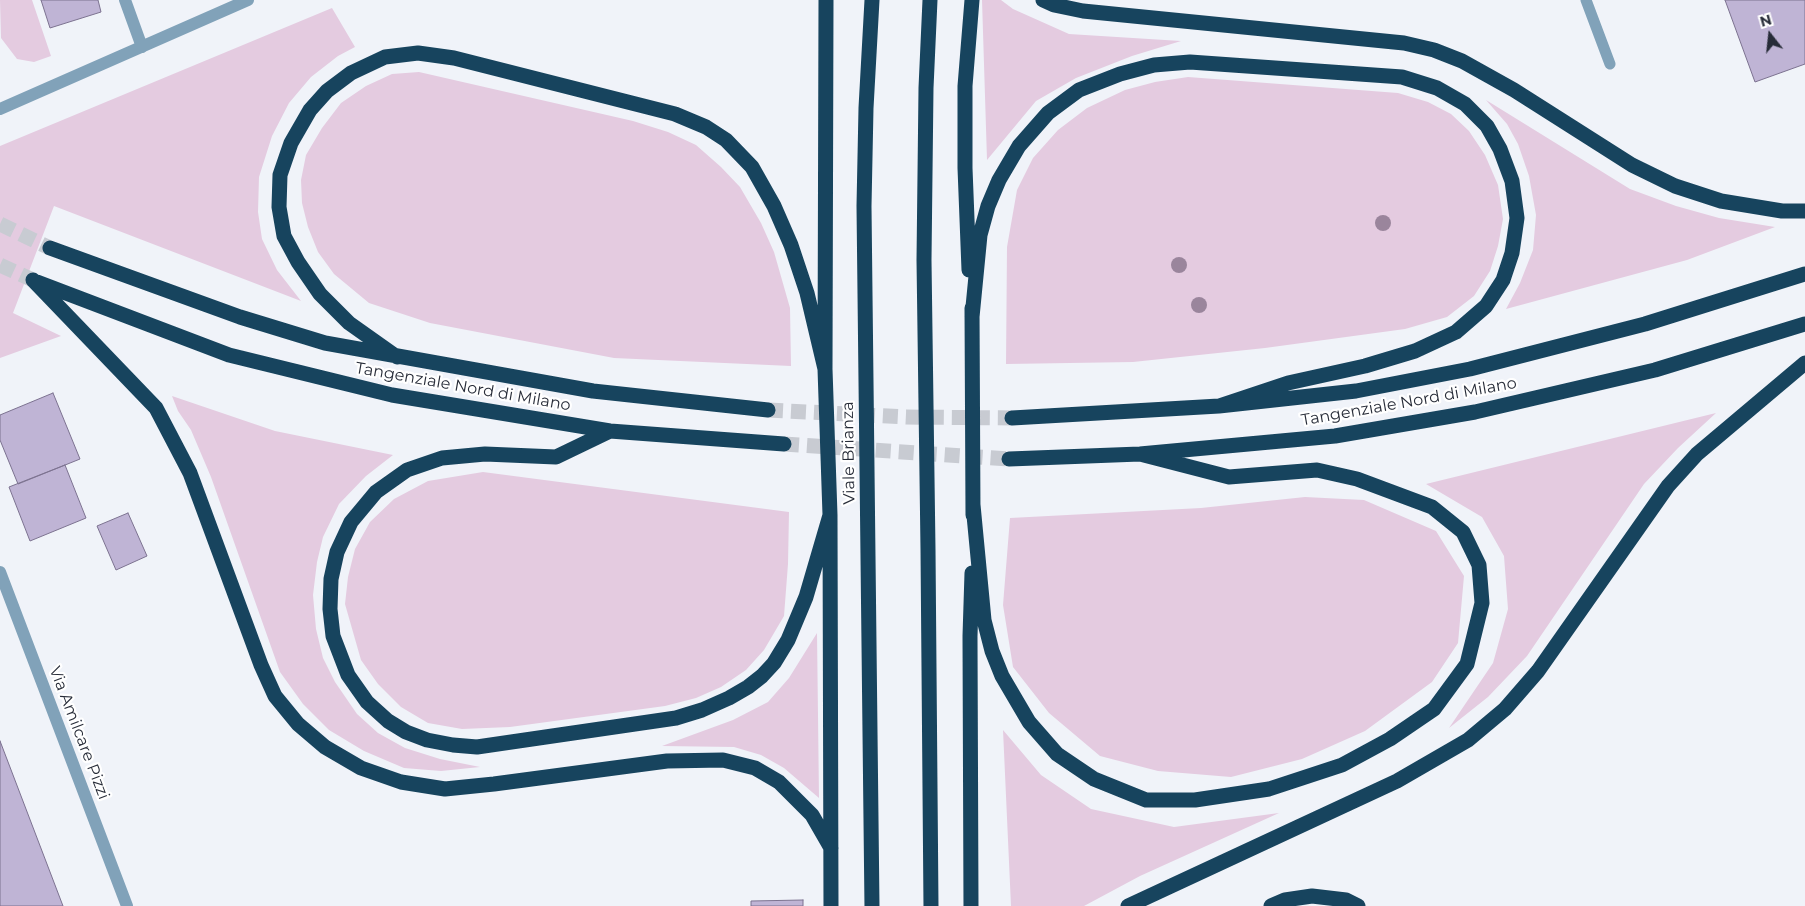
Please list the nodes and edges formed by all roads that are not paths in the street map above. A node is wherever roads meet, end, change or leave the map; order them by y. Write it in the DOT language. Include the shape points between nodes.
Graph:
graph roads {
  1 [pos="125,0"];
  2 [pos="248,0"];
  3 [pos="826,0"];
  4 [pos="872,0"];
  5 [pos="930,0"];
  6 [pos="972,0"];
  7 [pos="1043,0"];
  8 [pos="1586,0"];
  9 [pos="142,47"];
  10 [pos="1610,64"];
  11 [pos="0,110"];
  12 [pos="1805,211"];
  13 [pos="50,248"];
  14 [pos="1805,274"];
  15 [pos="972,317"];
  16 [pos="1805,324"];
  17 [pos="397,357"];
  18 [pos="1805,363"];
  19 [pos="824,369"];
  20 [pos="1219,406"];
  21 [pos="768,410"];
  22 [pos="1012,418"];
  23 [pos="610,430"];
  24 [pos="784,444"];
  25 [pos="1140,454"];
  26 [pos="1009,459"];
  27 [pos="973,505"];
  28 [pos="830,515"];
  29 [pos="0,572"];
  30 [pos="831,848"];
  31 [pos="127,906"];
  32 [pos="831,906"];
  33 [pos="872,906"];
  34 [pos="931,906"];
  35 [pos="972,906"];
  36 [pos="1128,906"];
  37 [pos="1271,906"];
  38 [pos="1358,906"];
  1 -- 9 [label="street"];
  2 -- 9 [label="street"];
  3 -- 19 [label="highway"];
  4 -- 33 [label="highway, Viale Brianza" via="864,216"];
  5 -- 34 [label="highway" via="924,260"];
  6 -- 15 [label="highway" via="965,86 964,168"];
  7 -- 12 [label="highway" via="1082,11 1404,43 1434,50 1462,61 1514,90 1632,165 1675,186 1721,202"];
  8 -- 10 [label="lane"];
  9 -- 11 [label="street"];
  13 -- 17 [label="highway, Tangenziale Nord di Milano" via="249,320 325,343"];
  14 -- 20 [label="highway, Tangenziale Nord di Milano" via="1645,324 1470,369 1356,391"];
  15 -- 20 [label="highway" via="980,235 999,180 1019,146 1036,126 1079,90 1154,65 1190,62 1402,77 1437,88 1465,104 1487,126 1500,149 1512,181 1517,218 1512,253 1503,280 1486,306 1456,332 1415,351 1288,383"];
  15 -- 27 [label="highway"];
  16 -- 25 [label="highway, Tangenziale Nord di Milano" via="1655,370 1475,412 1335,436"];
  17 -- 19 [label="highway" via="349,323 320,294 298,262 284,236 279,207 280,175 291,143 310,110 327,91 351,73 386,57 418,53 454,58 675,114 726,140 752,167 791,245"];
  17 -- 21 [label="highway, Tangenziale Nord di Milano" via="592,391"];
  18 -- 36 [label="highway" via="1697,454 1668,486 1538,671 1505,709 1468,740 1397,781"];
  19 -- 28 [label="highway"];
  20 -- 22 [label="highway, Tangenziale Nord di Milano"];
  23 -- 24 [label="highway, Tangenziale Nord di Milano"];
  23 -- 28 [label="highway" via="556,457 485,454 442,458 407,470 376,492 351,522 337,552 331,579 333,636 348,675 367,702 388,721 427,740 477,746 676,718 729,698 762,676 788,640 806,597"];
  23 -- 30 [label="highway, Tangenziale Nord di Milano" via="392,395 229,355 33,280 156,408 190,473 275,696 298,724 325,747 361,768 401,782 444,789 667,761 723,760 755,768 779,782 812,815"];
  25 -- 26 [label="highway, Tangenziale Nord di Milano"];
  25 -- 27 [label="highway" via="1230,477 1318,470 1357,478 1432,507 1463,532 1479,565 1482,603 1467,664 1434,709 1390,739 1342,765 1269,789 1195,800 1146,800 1094,779 1057,754 1028,722 1002,676 984,620"];
  27 -- 35 [label="highway" via="970,636"];
  28 -- 30 [label="highway"];
  29 -- 31 [label="street, Via Amilcare Pizzi"];
  30 -- 32 [label="highway"];
  37 -- 38 [label="highway" via="1284,900 1312,896 1346,900"];
}
